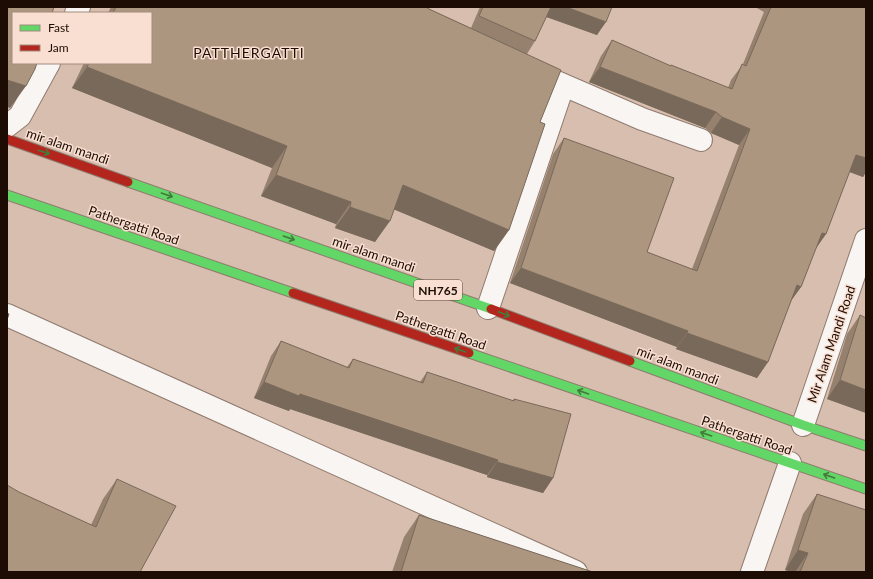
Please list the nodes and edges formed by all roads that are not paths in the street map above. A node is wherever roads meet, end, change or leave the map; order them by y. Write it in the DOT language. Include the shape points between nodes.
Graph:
graph roads {
  1 [pos="513,62"];
  2 [pos="48,64"];
  3 [pos="563,86"];
  4 [pos="7,126"];
  5 [pos="7,140"];
  6 [pos="701,140"];
  7 [pos="7,195"];
  8 [pos="866,240"];
  9 [pos="488,308"];
  10 [pos="7,315"];
  11 [pos="803,426"];
  12 [pos="866,446"];
  13 [pos="790,463"];
  14 [pos="866,489"];
  15 [pos="576,572"];
  16 [pos="752,572"];
  1 -- 3 [label="street"];
  2 -- 4 [label="street" via="20,116"];
  3 -- 6 [label="street" via="642,120"];
  3 -- 9 [label="street"];
  5 -- 9 [label="highway, mir alam mandi / NH765, one-way"];
  13 -- 7 [label="highway, Pathergatti Road, one-way"];
  8 -- 11 [label="street, Mir Alam Mandi Road"];
  9 -- 11 [label="highway, mir alam mandi / NH765, one-way"];
  10 -- 15 [label="street"];
  11 -- 12 [label="highway, mir alam mandi / NH765"];
  14 -- 13 [label="highway, Pathergatti Road, one-way"];
  13 -- 16 [label="street"];
}
